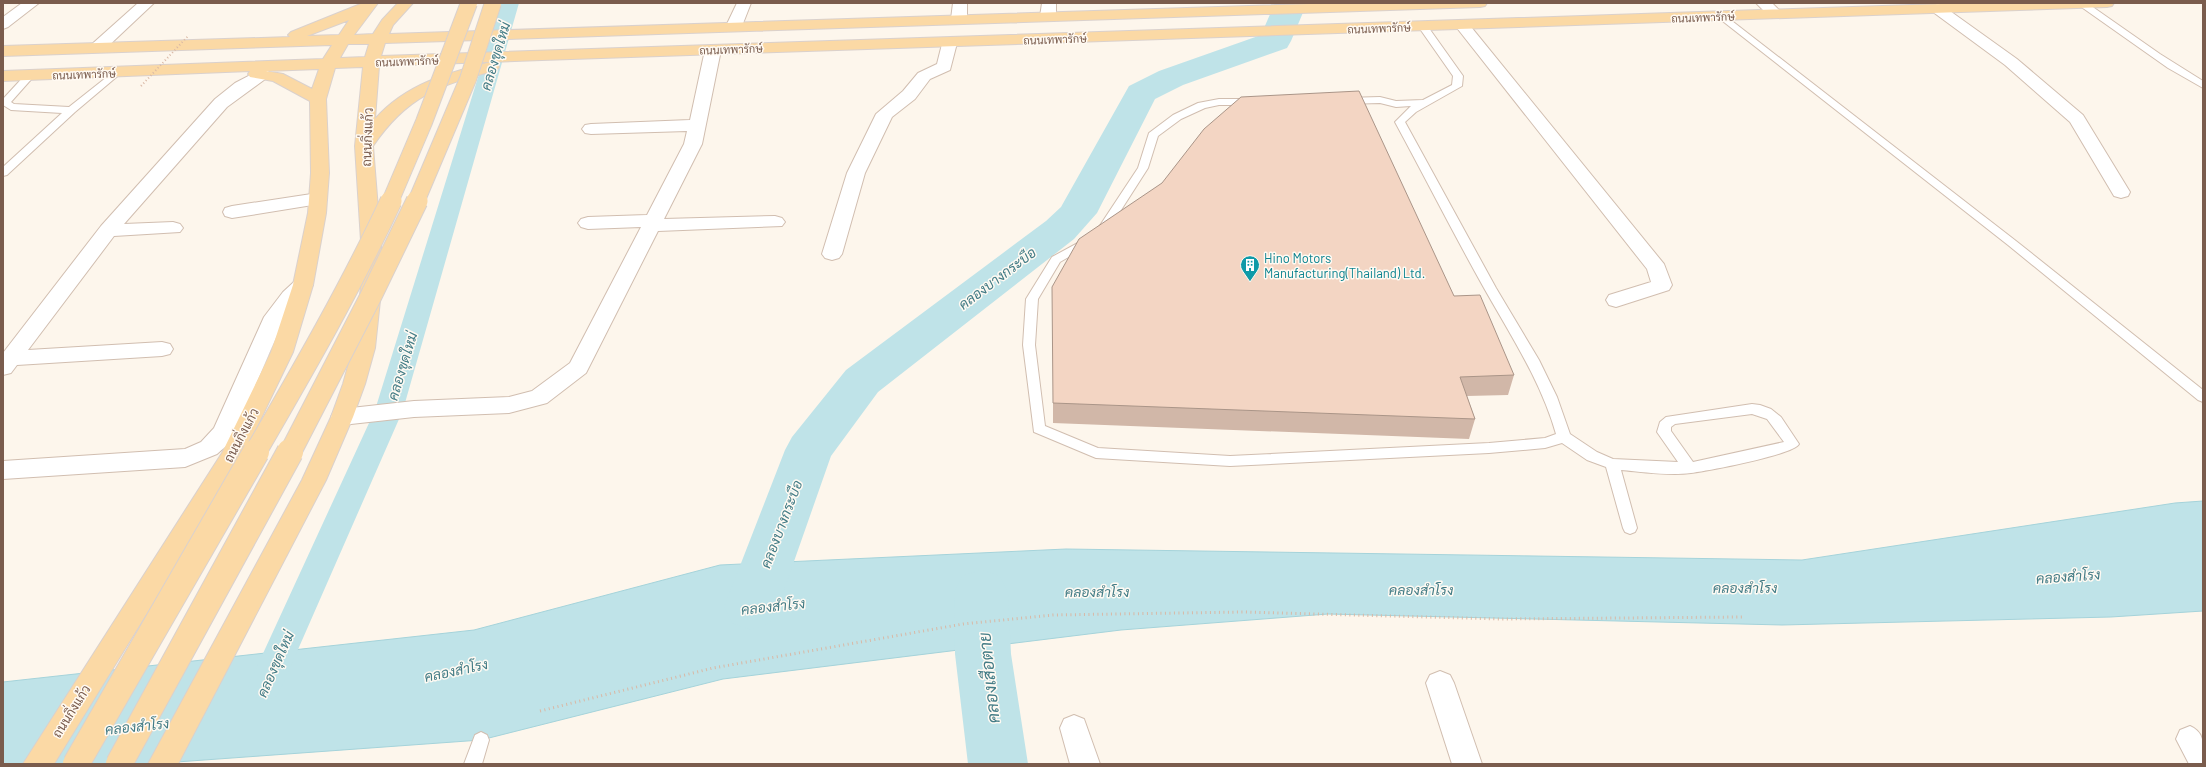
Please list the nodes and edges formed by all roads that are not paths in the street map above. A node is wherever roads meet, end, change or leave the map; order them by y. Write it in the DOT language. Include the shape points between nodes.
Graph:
graph roads {
  1 [pos="32,3"];
  2 [pos="148,3"];
  3 [pos="469,3"];
  4 [pos="493,3"];
  5 [pos="744,3"];
  6 [pos="960,3"];
  7 [pos="1480,3"];
  8 [pos="1763,3"];
  9 [pos="2107,3"];
  10 [pos="2083,4"];
  11 [pos="368,5"];
  12 [pos="401,8"];
  13 [pos="1938,9"];
  14 [pos="1049,10"];
  15 [pos="1775,14"];
  16 [pos="1723,17"];
  17 [pos="959,19"];
  18 [pos="3,24"];
  19 [pos="1462,25"];
  20 [pos="734,26"];
  21 [pos="1423,26"];
  22 [pos="418,37"];
  23 [pos="378,39"];
  24 [pos="342,40"];
  25 [pos="270,43"];
  26 [pos="949,43"];
  27 [pos="97,48"];
  28 [pos="712,50"];
  29 [pos="3,51"];
  30 [pos="542,55"];
  31 [pos="371,62"];
  32 [pos="328,64"];
  33 [pos="201,68"];
  34 [pos="117,72"];
  35 [pos="262,74"];
  36 [pos="30,75"];
  37 [pos="3,76"];
  38 [pos="2203,84"];
  39 [pos="318,99"];
  40 [pos="1265,102"];
  41 [pos="1335,102"];
  42 [pos="1427,103"];
  43 [pos="71,110"];
  44 [pos="697,125"];
  45 [pos="591,129"];
  46 [pos="364,146"];
  47 [pos="3,173"];
  48 [pos="2121,192"];
  49 [pos="318,199"];
  50 [pos="232,212"];
  51 [pos="775,222"];
  52 [pos="588,223"];
  53 [pos="652,223"];
  54 [pos="173,228"];
  55 [pos="108,230"];
  56 [pos="832,254"];
  57 [pos="303,285"];
  58 [pos="1616,300"];
  59 [pos="162,350"];
  60 [pos="7,363"];
  61 [pos="2203,397"];
  62 [pos="341,420"];
  63 [pos="1564,437"];
  64 [pos="1612,464"];
  65 [pos="1690,468"];
  66 [pos="3,470"];
  67 [pos="1630,528"];
  68 [pos="1440,683"];
  69 [pos="1074,728"];
  70 [pos="481,740"];
  71 [pos="38,764"];
  72 [pos="76,764"];
  73 [pos="119,764"];
  74 [pos="163,764"];
  75 [pos="473,764"];
  76 [pos="1085,764"];
  77 [pos="1467,764"];
  1 -- 18 [label="street"];
  2 -- 27 [label="street"];
  3 -- 72 [label="main road, bridge" via="424,122 372,241 306,364"];
  4 -- 73 [label="main road, bridge" via="451,124 408,221 326,389"];
  5 -- 20 [label="street"];
  6 -- 17 [label="street"];
  7 -- 14 [label="main road, ถนนเทพารักษ์" via="1247,10"];
  8 -- 15 [label="street"];
  9 -- 10 [label="main road, ถนนเทพารักษ์"];
  10 -- 13 [label="main road, ถนนเทพารักษ์"];
  10 -- 38 [label="lane" via="2152,55"];
  11 -- 24 [label="main road, ถนนกิ่งแก้ว"];
  11 -- 25 [label="main road" via="317,28"];
  12 -- 22 [label="main road" via="400,22"];
  12 -- 23 [label="main road, ถนนกิ่งแก้ว"];
  13 -- 15 [label="main road, ถนนเทพารักษ์"];
  13 -- 48 [label="street" via="2011,62 2077,119"];
  14 -- 17 [label="main road, ถนนเทพารักษ์"];
  15 -- 16 [label="main road, ถนนเทพารักษ์"];
  16 -- 19 [label="main road, ถนนเทพารักษ์"];
  16 -- 61 [label="lane" via="2012,243"];
  17 -- 20 [label="main road, ถนนเทพารักษ์"];
  19 -- 21 [label="main road, ถนนเทพารักษ์"];
  19 -- 58 [label="street" via="1657,268 1662,285"];
  20 -- 22 [label="main road, ถนนเทพารักษ์, bridge"];
  21 -- 26 [label="main road, ถนนเทพารักษ์"];
  21 -- 42 [label="lane" via="1458,76 1457,86"];
  22 -- 23 [label="main road, ถนนเทพารักษ์"];
  23 -- 24 [label="main road, ถนนเทพารักษ์"];
  23 -- 31 [label="main road, ถนนกิ่งแก้ว"];
  24 -- 25 [label="main road, ถนนเทพารักษ์"];
  24 -- 32 [label="main road, ถนนกิ่งแก้ว"];
  25 -- 27 [label="main road, ถนนเทพารักษ์"];
  26 -- 28 [label="main road, ถนนเทพารักษ์"];
  26 -- 56 [label="street" via="944,67 924,76 909,95 885,114 856,173"];
  27 -- 29 [label="main road, ถนนเทพารักษ์"];
  28 -- 30 [label="main road, ถนนเทพารักษ์"];
  28 -- 44 [label="street"];
  30 -- 31 [label="main road, ถนนเทพารักษ์, bridge"];
  30 -- 46 [label="main road" via="461,74 412,94 395,106 375,128"];
  31 -- 32 [label="main road, ถนนเทพารักษ์"];
  31 -- 46 [label="main road, ถนนกิ่งแก้ว"];
  32 -- 33 [label="main road, ถนนเทพารักษ์"];
  32 -- 39 [label="main road, ถนนกิ่งแก้ว"];
  33 -- 34 [label="main road, ถนนเทพารักษ์"];
  33 -- 35 [label="main road"];
  34 -- 36 [label="main road, ถนนเทพารักษ์"];
  34 -- 43 [label="lane"];
  35 -- 39 [label="main road" via="277,77"];
  35 -- 55 [label="street" via="221,103"];
  36 -- 37 [label="main road, ถนนเทพารักษ์"];
  36 -- 43 [label="lane" via="6,102 11,107"];
  39 -- 49 [label="main road, ถนนกิ่งแก้ว"];
  40 -- 63 [label="lane" via="1220,102 1202,105 1177,117 1154,134 1143,168 1104,229 1091,240 1056,260 1032,299 1029,345 1039,429 1096,453 1230,461 1489,448 1545,443"];
  41 -- 42 [label="lane" via="1380,100 1396,104"];
  42 -- 63 [label="lane" via="1412,110 1400,122 1490,287 1546,383 1559,415"];
  43 -- 47 [label="lane"];
  44 -- 45 [label="street"];
  44 -- 53 [label="street" via="693,144"];
  46 -- 62 [label="main road, ถนนกิ่งแก้ว" via="372,272 370,307 364,348"];
  49 -- 50 [label="street"];
  49 -- 57 [label="main road, ถนนกิ่งแก้ว"];
  51 -- 53 [label="street"];
  52 -- 53 [label="street"];
  53 -- 62 [label="street" via="578,368 539,396 509,405 414,410"];
  54 -- 55 [label="street"];
  55 -- 60 [label="street"];
  57 -- 66 [label="street" via="290,296 274,317 226,428 220,439 205,452 185,458"];
  57 -- 71 [label="main road, ถนนกิ่งแก้ว" via="282,352 232,456"];
  59 -- 60 [label="street"];
  62 -- 74 [label="main road, ถนนกิ่งแก้ว" via="314,480"];
  63 -- 64 [label="lane" via="1592,456"];
  64 -- 65 [label="lane"];
  64 -- 67 [label="lane"];
  65 -- 65 [label="lane" via="1664,432 1665,425 1671,420 1762,409 1771,414 1792,444 1782,449"];
  68 -- 77 [label="street"];
  69 -- 76 [label="street"];
  70 -- 75 [label="lane"];
}
